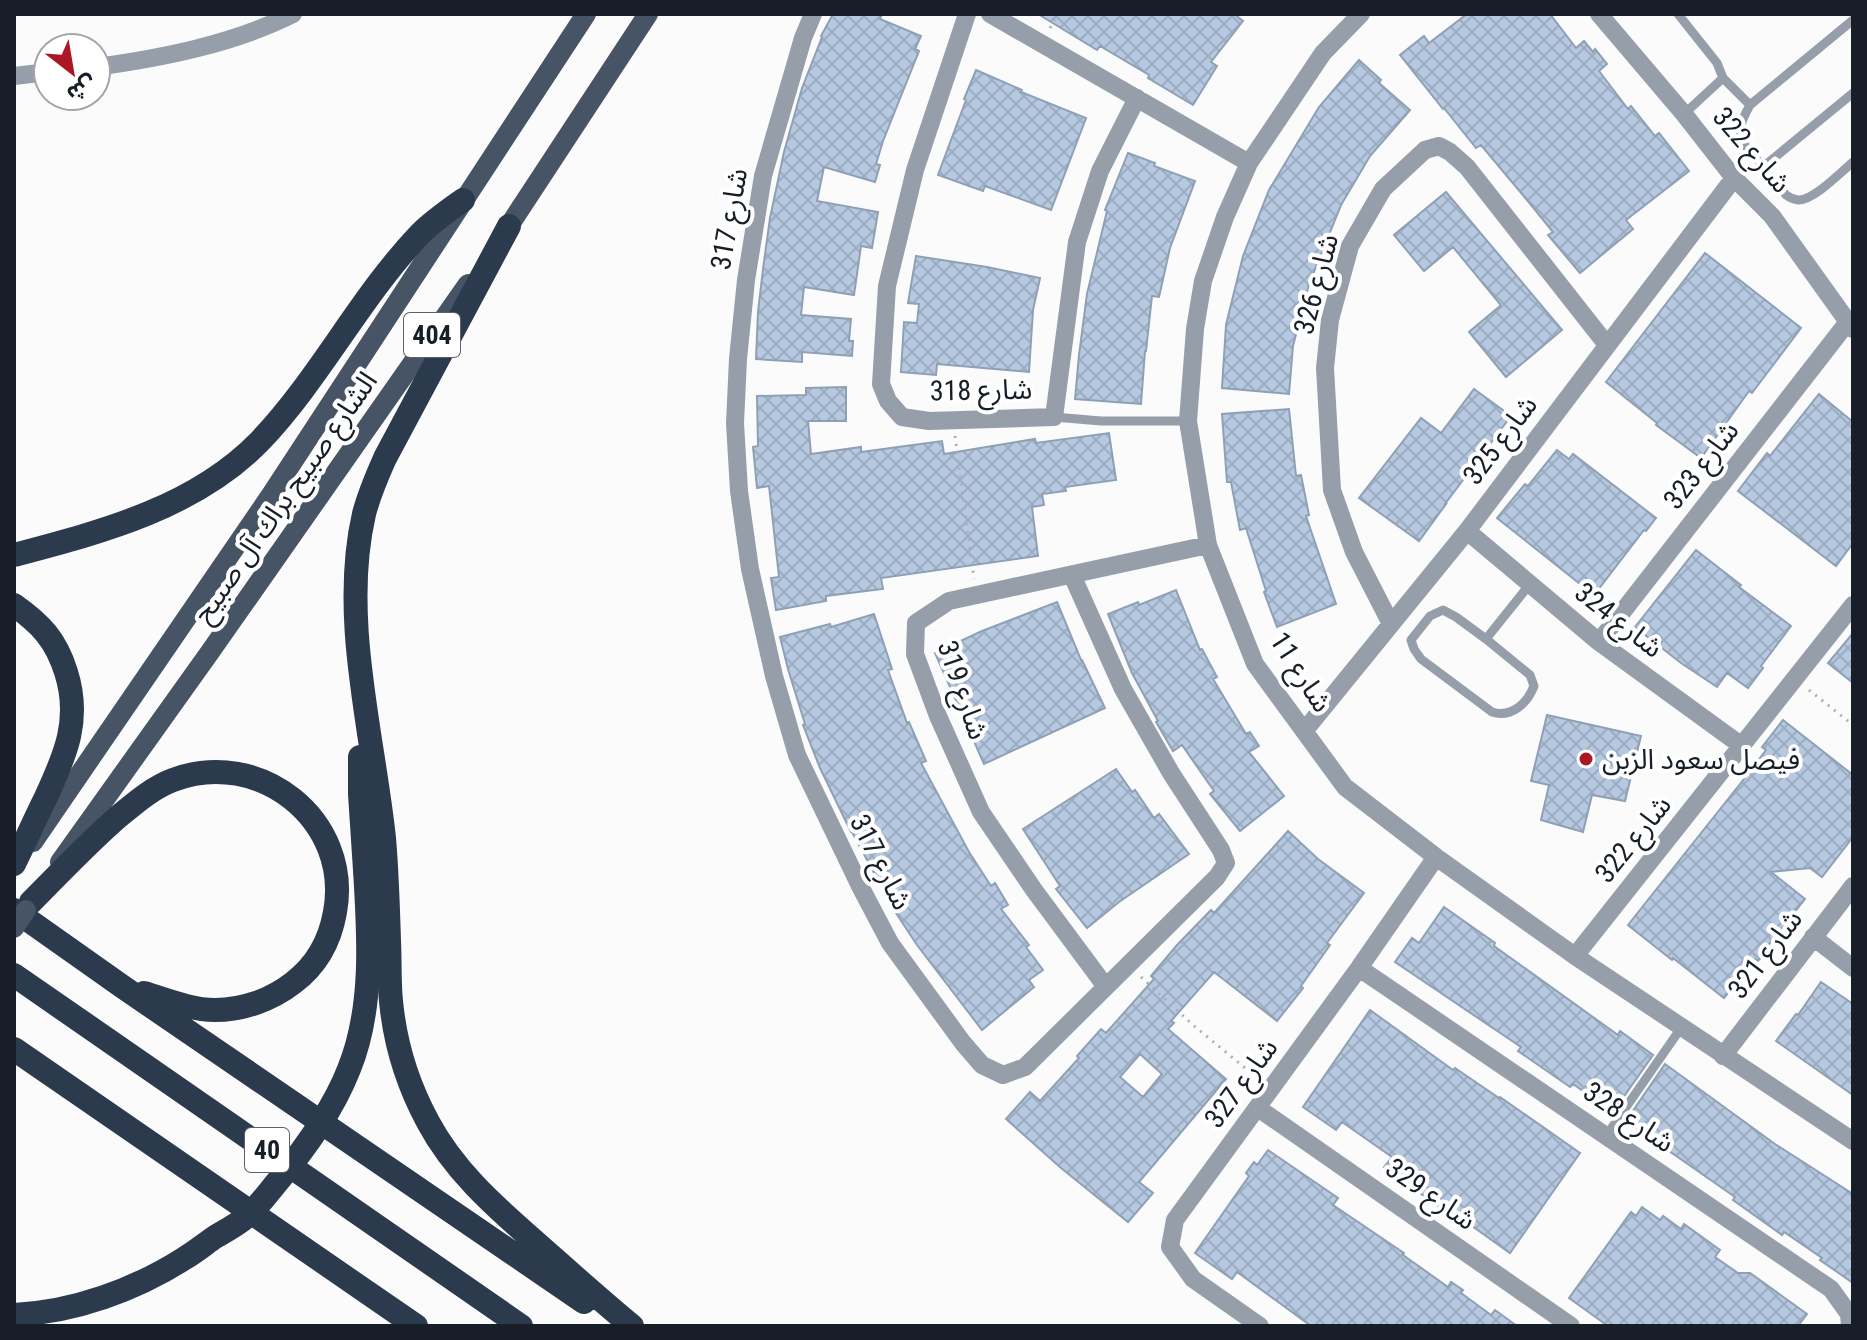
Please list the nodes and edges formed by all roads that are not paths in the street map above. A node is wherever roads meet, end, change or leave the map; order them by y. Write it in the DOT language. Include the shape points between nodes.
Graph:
graph roads {
  1 [pos="293,14"];
  2 [pos="586,14"];
  3 [pos="648,14"];
  4 [pos="813,14"];
  5 [pos="967,14"];
  6 [pos="990,14"];
  7 [pos="1361,14"];
  8 [pos="1599,14"];
  9 [pos="1678,14"];
  10 [pos="1853,20"];
  11 [pos="112,64"];
  12 [pos="1723,78"];
  13 [pos="1853,93"];
  14 [pos="1137,98"];
  15 [pos="1750,105"];
  16 [pos="1684,114"];
  17 [pos="1853,162"];
  18 [pos="1249,163"];
  19 [pos="1763,167"];
  20 [pos="1734,178"];
  21 [pos="463,200"];
  22 [pos="509,226"];
  23 [pos="1850,326"];
  24 [pos="1607,345"];
  25 [pos="1054,417"];
  26 [pos="1188,421"];
  27 [pos="152,512"];
  28 [pos="1467,531"];
  29 [pos="14,539"];
  30 [pos="1208,545"];
  31 [pos="14,555"];
  32 [pos="1072,575"];
  33 [pos="1530,584"];
  34 [pos="14,605"];
  35 [pos="1853,605"];
  36 [pos="1391,624"];
  37 [pos="1486,639"];
  38 [pos="1599,642"];
  39 [pos="361,682"];
  40 [pos="1305,730"];
  41 [pos="1742,746"];
  42 [pos="1436,857"];
  43 [pos="14,867"];
  44 [pos="1853,886"];
  45 [pos="24,907"];
  46 [pos="14,928"];
  47 [pos="1813,937"];
  48 [pos="1575,956"];
  49 [pos="1359,968"];
  50 [pos="1853,968"];
  51 [pos="14,975"];
  52 [pos="123,987"];
  53 [pos="1106,987"];
  54 [pos="1681,1028"];
  55 [pos="14,1049"];
  56 [pos="1723,1056"];
  57 [pos="1258,1108"];
  58 [pos="1606,1136"];
  59 [pos="1853,1141"];
  60 [pos="14,1315"];
  61 [pos="416,1326"];
  62 [pos="521,1326"];
  63 [pos="623,1326"];
  64 [pos="632,1326"];
  65 [pos="1260,1326"];
  66 [pos="1571,1326"];
  67 [pos="1850,1326"];
  1 -- 11 [label="street" via="229,39"];
  2 -- 21 [label="main road, الشارع صبيح براك آل صبيح / 404"];
  3 -- 22 [label="main road, الشارع صبيح براك آل صبيح / 404"];
  4 -- 53 [label="street, شارع 317" via="763,176 746,280 735,423 750,569 797,755 890,943 982,1065 1003,1075 1025,1067"];
  5 -- 25 [label="street, شارع 318" via="915,170 887,286 881,384 902,417"];
  6 -- 14 [label="street"];
  7 -- 18 [label="street, شارع 11" via="1323,53"];
  8 -- 16 [label="street, شارع 322"];
  9 -- 12 [label="lane"];
  10 -- 15 [label="lane"];
  12 -- 15 [label="lane"];
  12 -- 16 [label="lane"];
  13 -- 19 [label="lane"];
  14 -- 18 [label="street"];
  14 -- 25 [label="street, شارع 318" via="1100,171 1077,242"];
  15 -- 19 [label="lane" via="1740,135"];
  16 -- 20 [label="street, شارع 322"];
  17 -- 19 [label="lane" via="1802,200 1786,195"];
  18 -- 26 [label="street, شارع 11" via="1203,281"];
  20 -- 23 [label="street, شارع 322" via="1772,216"];
  20 -- 24 [label="street, شارع 325"];
  21 -- 27 [label="highway" via="405,251 258,443 226,470"];
  21 -- 43 [label="main road, الشارع صبيح براك آل صبيح / 404" via="271,495"];
  22 -- 39 [label="highway" via="372,488 356,581"];
  22 -- 45 [label="main road, الشارع صبيح براك آل صبيح / 404"];
  23 -- 38 [label="street, شارع 323"];
  24 -- 28 [label="street, شارع 325"];
  24 -- 36 [label="street, شارع 326" via="1450,152 1439,146 1425,150 1383,189 1350,246 1330,320 1325,368 1332,490 1354,552"];
  25 -- 26 [label="lane"];
  26 -- 30 [label="street, شارع 11"];
  27 -- 29 [label="highway"];
  27 -- 31 [label="highway"];
  28 -- 33 [label="street, شارع 324"];
  28 -- 36 [label="street, شارع 325"];
  30 -- 32 [label="street, شارع 319"];
  30 -- 40 [label="street, شارع 11" via="1255,664"];
  32 -- 53 [label="street, شارع 317" via="1123,689 1226,863"];
  32 -- 53 [label="street, شارع 319" via="949,601 916,623 915,654 981,812"];
  33 -- 37 [label="lane"];
  33 -- 38 [label="street, شارع 324"];
  34 -- 43 [label="highway" via="47,632 62,657 73,699 67,749"];
  35 -- 41 [label="street, شارع 322"];
  36 -- 40 [label="street, شارع 325"];
  37 -- 37 [label="lane" via="1443,610 1430,616 1411,640 1421,659 1480,704 1509,714 1534,686 1530,675"];
  38 -- 41 [label="street, شارع 324"];
  39 -- 60 [label="highway, bridge" via="367,990 350,1067 329,1111 246,1217 185,1258 122,1291"];
  39 -- 64 [label="highway" via="384,837 390,1000 415,1095 466,1177"];
  40 -- 42 [label="street, شارع 11" via="1345,787"];
  41 -- 48 [label="street, شارع 322"];
  42 -- 48 [label="street, شارع 11"];
  42 -- 49 [label="street, شارع 327"];
  44 -- 47 [label="street, شارع 321"];
  45 -- 46 [label="main road, الشارع صبيح براك آل صبيح / 404, bridge"];
  45 -- 52 [label="highway"];
  45 -- 52 [label="highway" via="142,796 170,781 194,773 240,773 263,780 303,807 326,840 336,867 338,898 328,940 301,977 282,992 236,1009 186,1006"];
  47 -- 50 [label="street"];
  47 -- 56 [label="street, شارع 321"];
  48 -- 54 [label="street, شارع 11"];
  49 -- 57 [label="street, شارع 327"];
  49 -- 58 [label="street, شارع 328"];
  51 -- 62 [label="highway, 40"];
  52 -- 63 [label="highway"];
  54 -- 56 [label="street, شارع 11"];
  54 -- 58 [label="lane"];
  55 -- 61 [label="highway, 40"];
  56 -- 59 [label="street, شارع 11"];
  57 -- 65 [label="street, شارع 327" via="1175,1220 1170,1247 1193,1279"];
  57 -- 66 [label="street, شارع 329"];
  58 -- 67 [label="street, شارع 328" via="1831,1289 1849,1314"];
}
